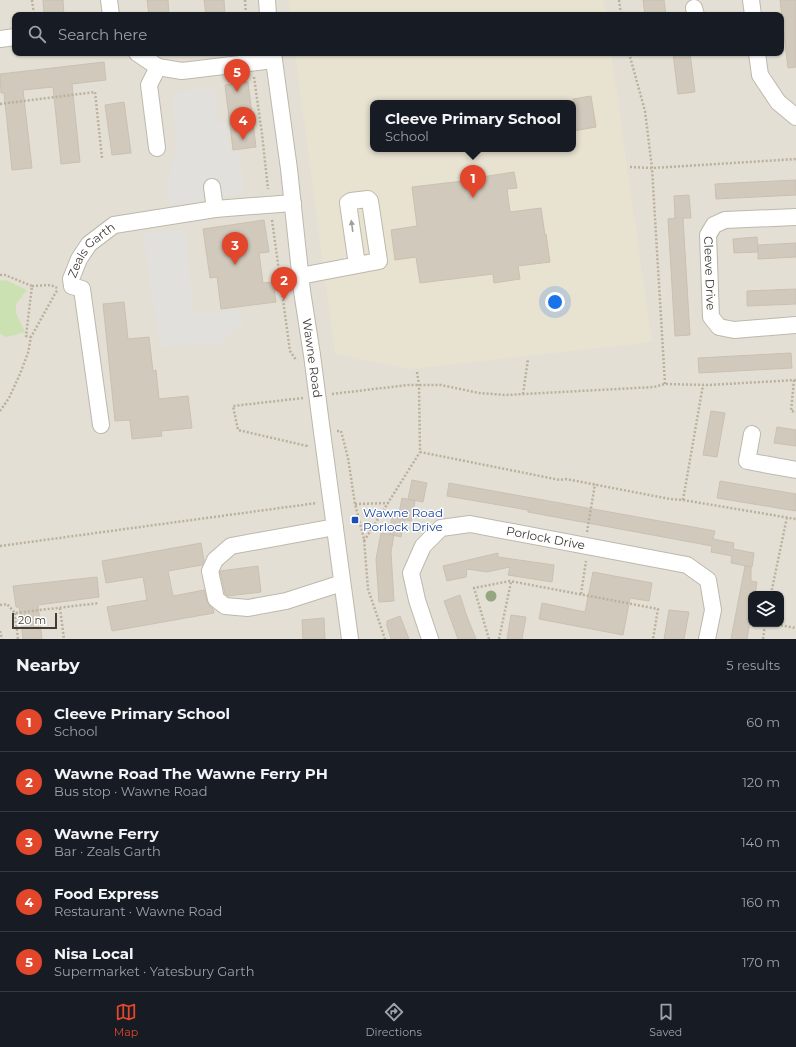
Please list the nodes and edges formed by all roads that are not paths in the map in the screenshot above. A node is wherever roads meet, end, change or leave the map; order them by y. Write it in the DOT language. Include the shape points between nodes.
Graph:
graph roads {
  1 [pos="109,0"];
  2 [pos="267,0"];
  3 [pos="751,0"];
  4 [pos="111,12"];
  5 [pos="268,12"];
  6 [pos="753,12"];
  7 [pos="12,37"];
  8 [pos="0,39"];
  9 [pos="142,56"];
  10 [pos="274,56"];
  11 [pos="757,56"];
  12 [pos="158,67"];
  13 [pos="796,117"];
  14 [pos="157,148"];
  15 [pos="212,187"];
  16 [pos="293,204"];
  17 [pos="215,209"];
  18 [pos="796,217"];
  19 [pos="357,265"];
  20 [pos="300,276"];
  21 [pos="796,325"];
  22 [pos="101,425"];
  23 [pos="752,434"];
  24 [pos="796,470"];
  25 [pos="335,527"];
  26 [pos="342,583"];
  27 [pos="350,639"];
  28 [pos="430,639"];
  29 [pos="707,639"];
  1 -- 4 [label="street"];
  2 -- 5 [label="street"];
  3 -- 6 [label="street"];
  7 -- 8 [label="street"];
  9 -- 12 [label="street"];
  10 -- 12 [label="street" via="252,63 182,71"];
  10 -- 16 [label="street, Wawne Road"];
  11 -- 13 [label="street" via="760,75 778,102"];
  12 -- 14 [label="street" via="149,85"];
  15 -- 17 [label="street"];
  16 -- 17 [label="street, Zeals Garth"];
  16 -- 20 [label="street, Wawne Road"];
  17 -- 22 [label="street, Zeals Garth" via="114,225 89,244 78,259 71,279 72,286 82,289"];
  18 -- 21 [label="street, Cleeve Drive" via="725,220 714,225 708,235 711,317 719,327 734,330"];
  19 -- 19 [label="street, one-way" via="348,203 368,199 379,261"];
  19 -- 20 [label="street"];
  20 -- 25 [label="street, Wawne Road, bridge" via="315,436"];
  23 -- 24 [label="street" via="747,461"];
  25 -- 26 [label="street, Wawne Road"];
  25 -- 26 [label="street" via="230,546 215,560 210,571 216,599 225,606 248,608 286,601"];
  26 -- 27 [label="street, Wawne Road"];
  28 -- 29 [label="street, Porlock Drive" via="411,573 423,546 442,528 470,524 687,565 708,580 713,610"];
}
